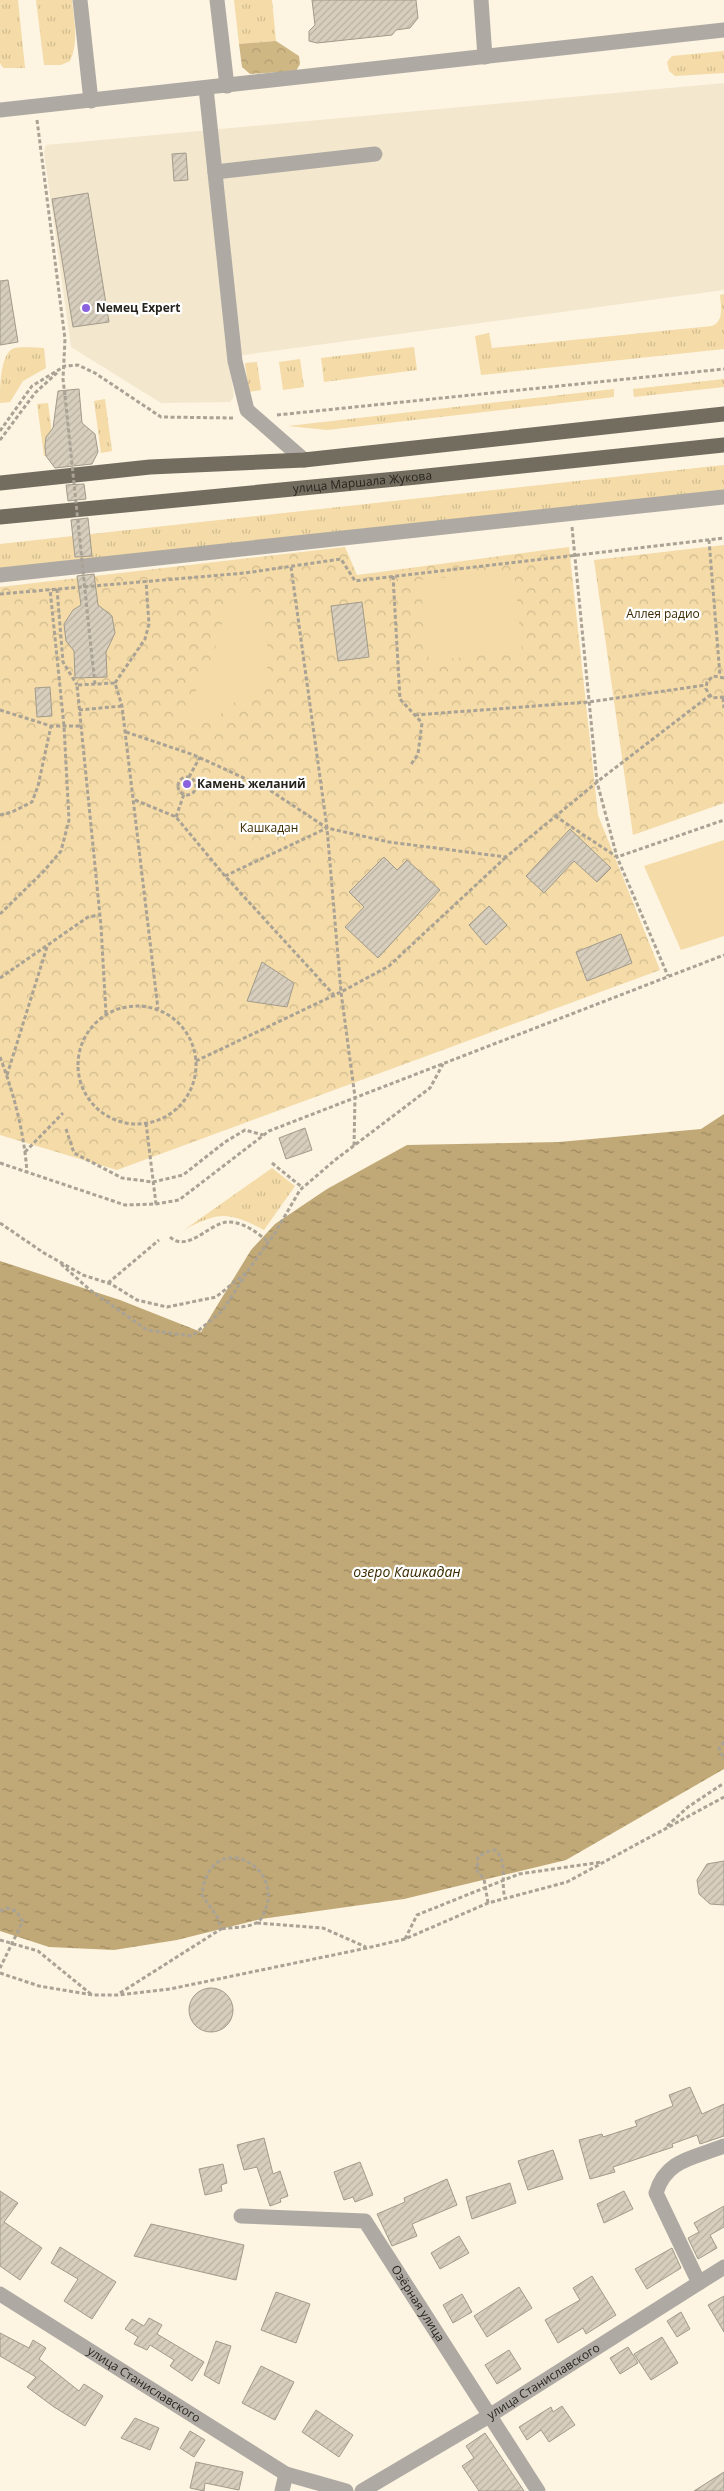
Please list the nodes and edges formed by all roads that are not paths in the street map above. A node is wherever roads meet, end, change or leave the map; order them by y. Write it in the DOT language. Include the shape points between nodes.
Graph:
graph roads {
  1 [pos="80,0"];
  2 [pos="217,0"];
  3 [pos="481,0"];
  4 [pos="724,30"];
  5 [pos="485,57"];
  6 [pos="226,86"];
  7 [pos="206,88"];
  8 [pos="91,101"];
  9 [pos="0,110"];
  10 [pos="375,154"];
  11 [pos="215,172"];
  12 [pos="724,414"];
  13 [pos="724,445"];
  14 [pos="304,460"];
  15 [pos="0,483"];
  16 [pos="724,497"];
  17 [pos="0,517"];
  18 [pos="0,575"];
  19 [pos="724,2146"];
  20 [pos="241,2216"];
  21 [pos="724,2267"];
  22 [pos="699,2282"];
  23 [pos="0,2294"];
  24 [pos="489,2416"];
  25 [pos="286,2474"];
  26 [pos="282,2491"];
  27 [pos="346,2491"];
  28 [pos="362,2491"];
  29 [pos="538,2491"];
  1 -- 8 [label="street"];
  2 -- 6 [label="street"];
  3 -- 5 [label="street"];
  4 -- 5 [label="street"];
  5 -- 6 [label="street"];
  6 -- 7 [label="street"];
  7 -- 8 [label="street"];
  7 -- 11 [label="street"];
  8 -- 9 [label="street"];
  10 -- 11 [label="street"];
  11 -- 14 [label="street" via="235,361 247,410"];
  12 -- 14 [label="main road"];
  13 -- 17 [label="main road, улица Маршала Жукова"];
  14 -- 15 [label="main road" via="150,467"];
  16 -- 18 [label="street"];
  19 -- 22 [label="street" via="671,2166 660,2180 656,2193"];
  20 -- 24 [label="street, Озёрная улица" via="365,2221"];
  21 -- 22 [label="street, улица Станиславского"];
  22 -- 24 [label="street, улица Станиславского"];
  23 -- 25 [label="street, улица Станиславского"];
  24 -- 28 [label="street, улица Станиславского"];
  24 -- 29 [label="street, Озёрная улица"];
  25 -- 26 [label="street"];
  25 -- 27 [label="street, улица Станиславского"];
}
